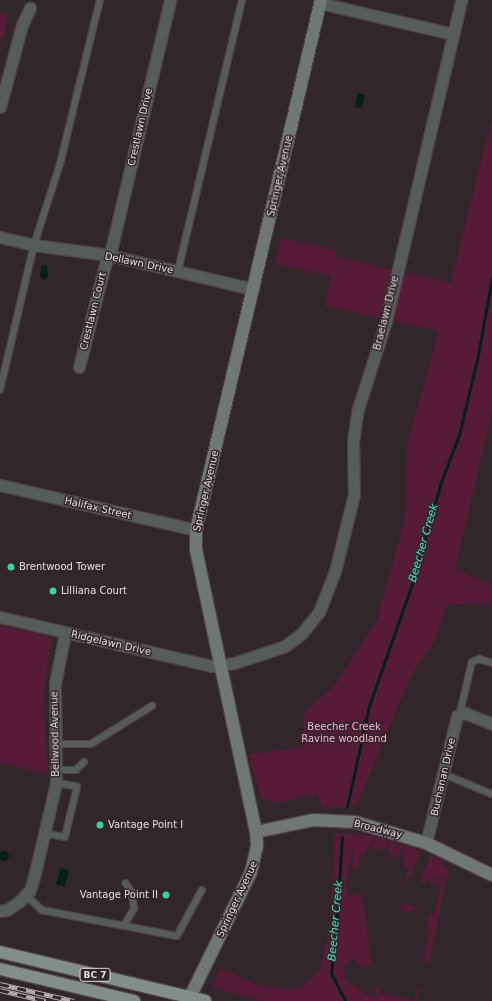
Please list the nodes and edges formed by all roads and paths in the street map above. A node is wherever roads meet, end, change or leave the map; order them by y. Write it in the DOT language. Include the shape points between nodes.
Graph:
graph roads {
  1 [pos="100,0"];
  2 [pos="170,0"];
  3 [pos="242,0"];
  4 [pos="461,0"];
  5 [pos="321,2"];
  6 [pos="30,8"];
  7 [pos="453,34"];
  8 [pos="0,107"];
  9 [pos="0,237"];
  10 [pos="34,245"];
  11 [pos="109,254"];
  12 [pos="178,271"];
  13 [pos="253,289"];
  14 [pos="79,367"];
  15 [pos="0,390"];
  16 [pos="0,485"];
  17 [pos="196,530"];
  18 [pos="0,617"];
  19 [pos="65,633"];
  20 [pos="492,663"];
  21 [pos="222,665"];
  22 [pos="152,706"];
  23 [pos="460,713"];
  24 [pos="492,724"];
  25 [pos="57,744"];
  26 [pos="84,762"];
  27 [pos="56,770"];
  28 [pos="444,774"];
  29 [pos="56,782"];
  30 [pos="492,794"];
  31 [pos="256,832"];
  32 [pos="44,833"];
  33 [pos="426,843"];
  34 [pos="492,875"];
  35 [pos="126,884"];
  36 [pos="202,890"];
  37 [pos="23,898"];
  38 [pos="0,911"];
  39 [pos="124,926"];
  40 [pos="0,952"];
  41 [pos="0,969"];
  42 [pos="190,997"];
  43 [pos="134,1001"];
  44 [pos="205,1001"];
  1 -- 10 [label="lane" via="60,164"];
  2 -- 11 [label="street, Crestlawn Drive"];
  3 -- 12 [label="lane"];
  4 -- 7 [label="street, Braelawn Drive"];
  5 -- 7 [label="street"];
  5 -- 13 [label="street, Springer Avenue"];
  6 -- 8 [label="street" via="22,25"];
  7 -- 21 [label="street, Braelawn Drive" via="386,321 357,412 353,442 354,494 329,592 307,628 285,646"];
  9 -- 10 [label="street, Dellawn Drive"];
  10 -- 11 [label="street, Dellawn Drive"];
  10 -- 15 [label="lane"];
  11 -- 12 [label="street, Dellawn Drive"];
  11 -- 14 [label="street, Crestlawn Court"];
  12 -- 13 [label="street, Dellawn Drive"];
  13 -- 17 [label="street, Springer Avenue"];
  16 -- 17 [label="street, Halifax Street"];
  17 -- 21 [label="street, Springer Avenue" via="196,550"];
  18 -- 19 [label="street, Ridgelawn Drive"];
  19 -- 21 [label="street, Ridgelawn Drive" via="208,665"];
  19 -- 25 [label="street, Bellwood Avenue" via="55,684"];
  20 -- 23 [label="lane" via="479,659 472,662"];
  21 -- 31 [label="street, Springer Avenue"];
  22 -- 25 [label="lane" via="90,744"];
  23 -- 24 [label="street"];
  23 -- 28 [label="street, Buchanan Drive" via="457,716"];
  25 -- 27 [label="street, Bellwood Avenue"];
  26 -- 27 [label="lane" via="76,770"];
  27 -- 29 [label="street, Bellwood Avenue"];
  28 -- 30 [label="lane"];
  28 -- 33 [label="street, Buchanan Drive"];
  29 -- 32 [label="street, Bellwood Avenue"];
  29 -- 32 [label="lane" via="78,787 65,837"];
  31 -- 33 [label="street, Broadway" via="304,822 342,820 380,828"];
  31 -- 42 [label="street, Springer Avenue" via="257,855 253,868"];
  32 -- 37 [label="street, Bellwood Avenue" via="34,877"];
  33 -- 34 [label="street, Broadway"];
  35 -- 39 [label="lane" via="132,893 134,909"];
  36 -- 39 [label="lane" via="178,936"];
  37 -- 38 [label="street" via="7,910"];
  37 -- 39 [label="lane" via="42,910"];
  40 -- 42 [label="main road, BC 7"];
  41 -- 43 [label="main road, BC 7"];
  42 -- 44 [label="main road, BC 7"];
}
